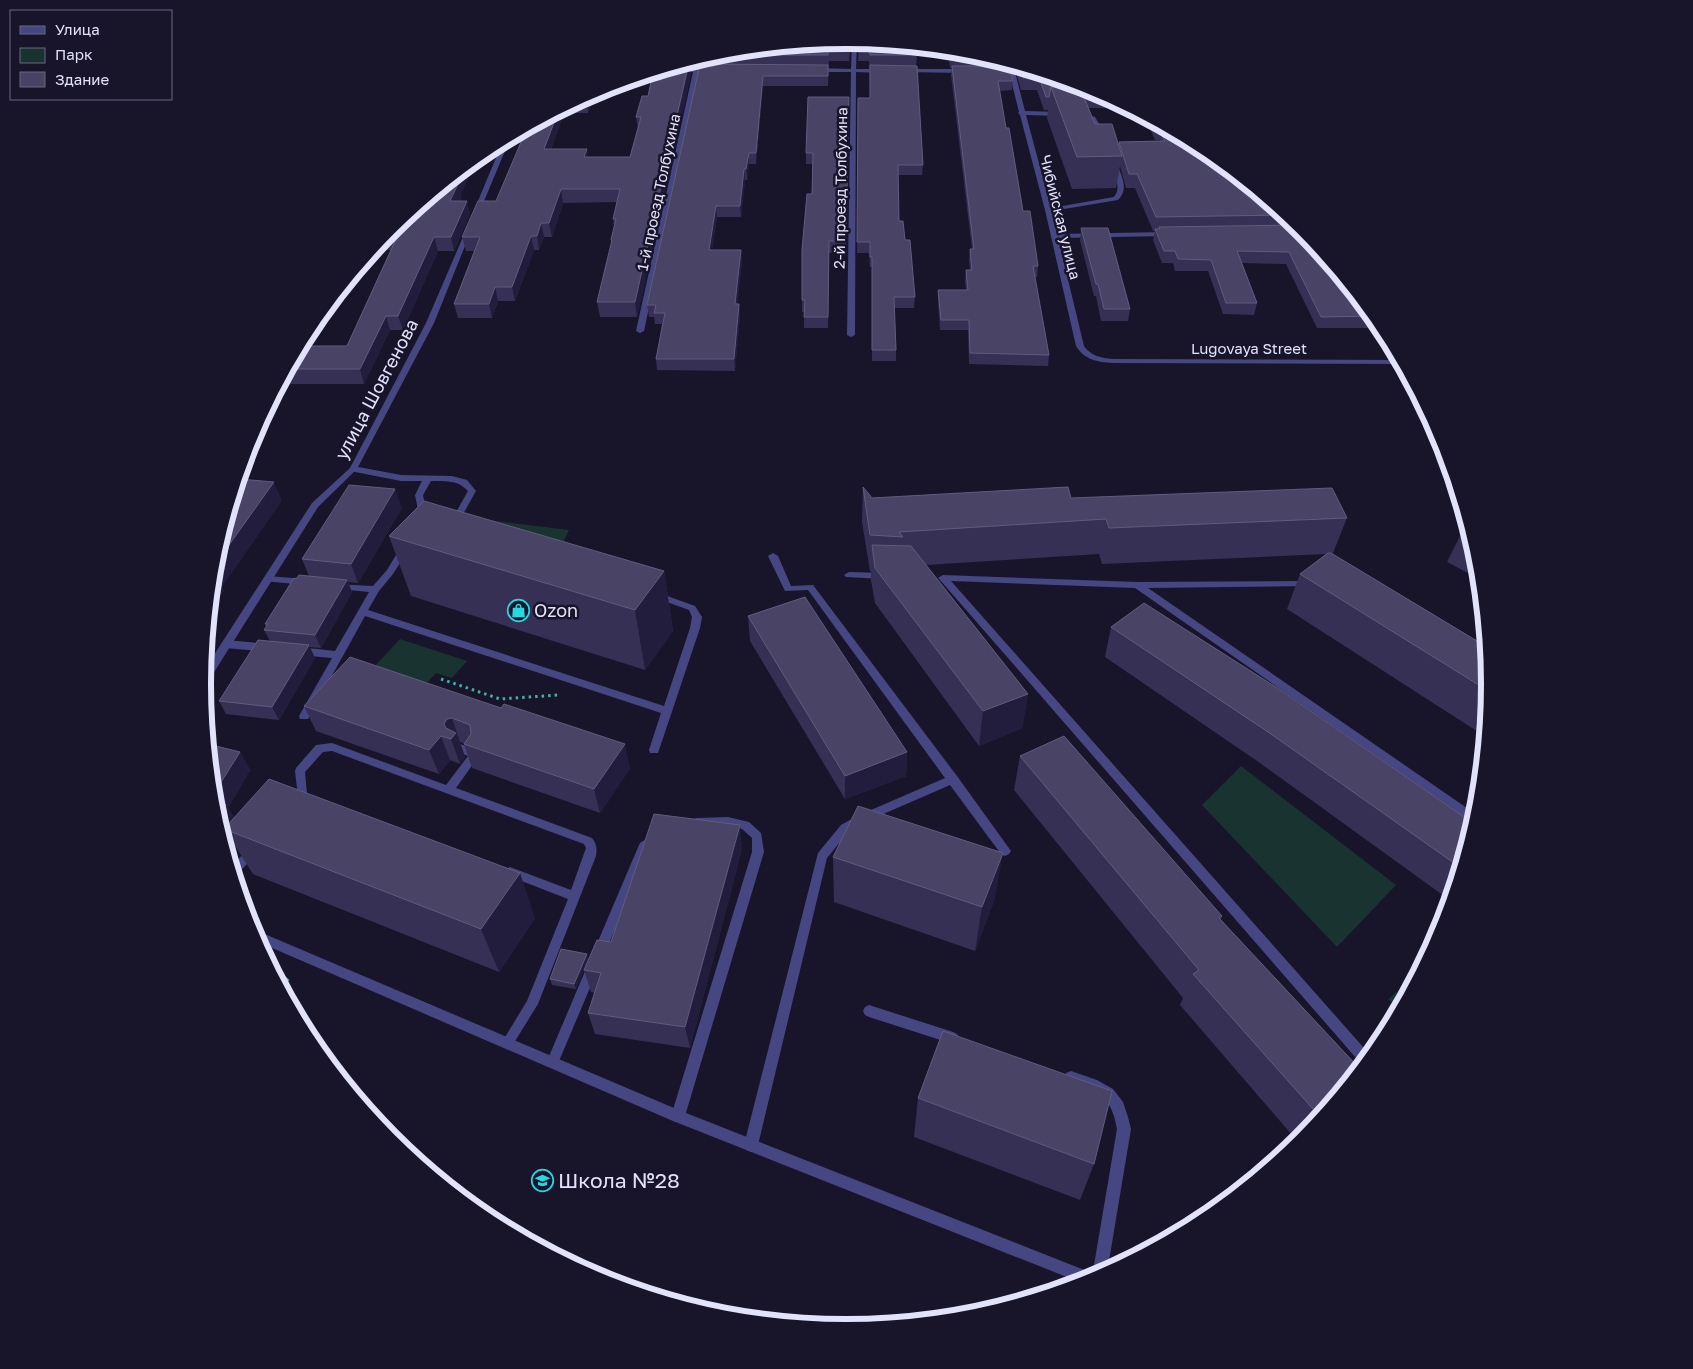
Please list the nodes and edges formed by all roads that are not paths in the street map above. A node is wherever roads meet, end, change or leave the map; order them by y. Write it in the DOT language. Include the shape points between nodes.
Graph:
graph roads {
  1 [pos="854,49"];
  2 [pos="698,66"];
  3 [pos="682,70"];
  4 [pos="697,70"];
  5 [pos="717,70"];
  6 [pos="805,70"];
  7 [pos="854,70"];
  8 [pos="972,71"];
  9 [pos="1002,72"];
  10 [pos="1012,72"];
  11 [pos="1018,72"];
  12 [pos="1021,113"];
  13 [pos="1108,144"];
  14 [pos="502,150"];
  15 [pos="1111,153"];
  16 [pos="1048,210"];
  17 [pos="1170,234"];
  18 [pos="1054,236"];
  19 [pos="640,331"];
  20 [pos="851,335"];
  21 [pos="1097,359"];
  22 [pos="1394,362"];
  23 [pos="353,469"];
  24 [pos="428,478"];
  25 [pos="455,534"];
  26 [pos="773,556"];
  27 [pos="849,575"];
  28 [pos="896,576"];
  29 [pos="268,579"];
  30 [pos="1316,583"];
  31 [pos="1137,585"];
  32 [pos="375,589"];
  33 [pos="644,592"];
  34 [pos="362,612"];
  35 [pos="226,644"];
  36 [pos="338,655"];
  37 [pos="211,667"];
  38 [pos="667,711"];
  39 [pos="304,716"];
  40 [pos="460,748"];
  41 [pos="654,750"];
  42 [pos="953,779"];
  43 [pos="448,789"];
  44 [pos="303,798"];
  45 [pos="1469,815"];
  46 [pos="686,822"];
  47 [pos="649,837"];
  48 [pos="263,839"];
  49 [pos="1005,851"];
  50 [pos="238,868"];
  51 [pos="502,869"];
  52 [pos="574,896"];
  53 [pos="264,939"];
  54 [pos="869,1011"];
  55 [pos="508,1042"];
  56 [pos="963,1042"];
  57 [pos="1362,1056"];
  58 [pos="553,1062"];
  59 [pos="1058,1072"];
  60 [pos="678,1116"];
  61 [pos="752,1145"];
  62 [pos="1101,1267"];
  63 [pos="1081,1276"];
  1 -- 7 [label="street, 2-й проезд Толбухина"];
  2 -- 4 [label="street, 1-й проезд Толбухина"];
  3 -- 4 [label="street"];
  4 -- 5 [label="street"];
  4 -- 19 [label="street, 1-й проезд Толбухина"];
  6 -- 7 [label="street"];
  7 -- 8 [label="street"];
  7 -- 20 [label="street, 2-й проезд Толбухина"];
  9 -- 10 [label="street"];
  10 -- 11 [label="street"];
  10 -- 12 [label="street, Чибийская улица"];
  12 -- 13 [label="street" via="1087,116 1096,121"];
  12 -- 16 [label="street, Чибийская улица"];
  14 -- 23 [label="street, улица Шовгенова" via="430,323"];
  15 -- 16 [label="street" via="1121,195 1110,201"];
  16 -- 18 [label="street, Чибийская улица"];
  17 -- 18 [label="street"];
  18 -- 21 [label="street, Чибийская улица" via="1080,346 1084,354"];
  21 -- 22 [label="street, Lugovaya Street"];
  23 -- 24 [label="street" via="401,478"];
  23 -- 29 [label="street, улица Шовгенова" via="315,505"];
  24 -- 25 [label="street" via="464,482 472,491 455,522 452,530"];
  24 -- 32 [label="street" via="420,495 422,515 390,572"];
  26 -- 42 [label="street" via="788,589 810,587"];
  27 -- 28 [label="street"];
  29 -- 32 [label="street"];
  29 -- 35 [label="street, улица Шовгенова"];
  30 -- 31 [label="street"];
  31 -- 45 [label="street"];
  31 -- 57 [label="street" via="938,578"];
  32 -- 34 [label="street"];
  33 -- 38 [label="street" via="682,603 692,608 697,617"];
  34 -- 36 [label="street"];
  34 -- 38 [label="street"];
  35 -- 36 [label="street"];
  35 -- 37 [label="street, улица Шовгенова"];
  36 -- 39 [label="street"];
  38 -- 41 [label="street"];
  40 -- 43 [label="street" via="473,753 473,757"];
  42 -- 49 [label="street"];
  42 -- 61 [label="street" via="845,828 822,856"];
  43 -- 44 [label="street" via="326,746 315,752 300,771"];
  43 -- 52 [label="street" via="588,841 592,847 590,856"];
  46 -- 60 [label="street" via="728,821 745,825 757,836 758,852"];
  47 -- 58 [label="street"];
  48 -- 50 [label="street"];
  51 -- 52 [label="street"];
  52 -- 55 [label="street" via="532,1004"];
  53 -- 55 [label="street"];
  54 -- 56 [label="street"];
  55 -- 58 [label="street"];
  58 -- 60 [label="street"];
  59 -- 62 [label="street" via="1095,1085 1112,1095 1122,1111 1124,1129"];
  60 -- 61 [label="street"];
  61 -- 63 [label="street"];
}
